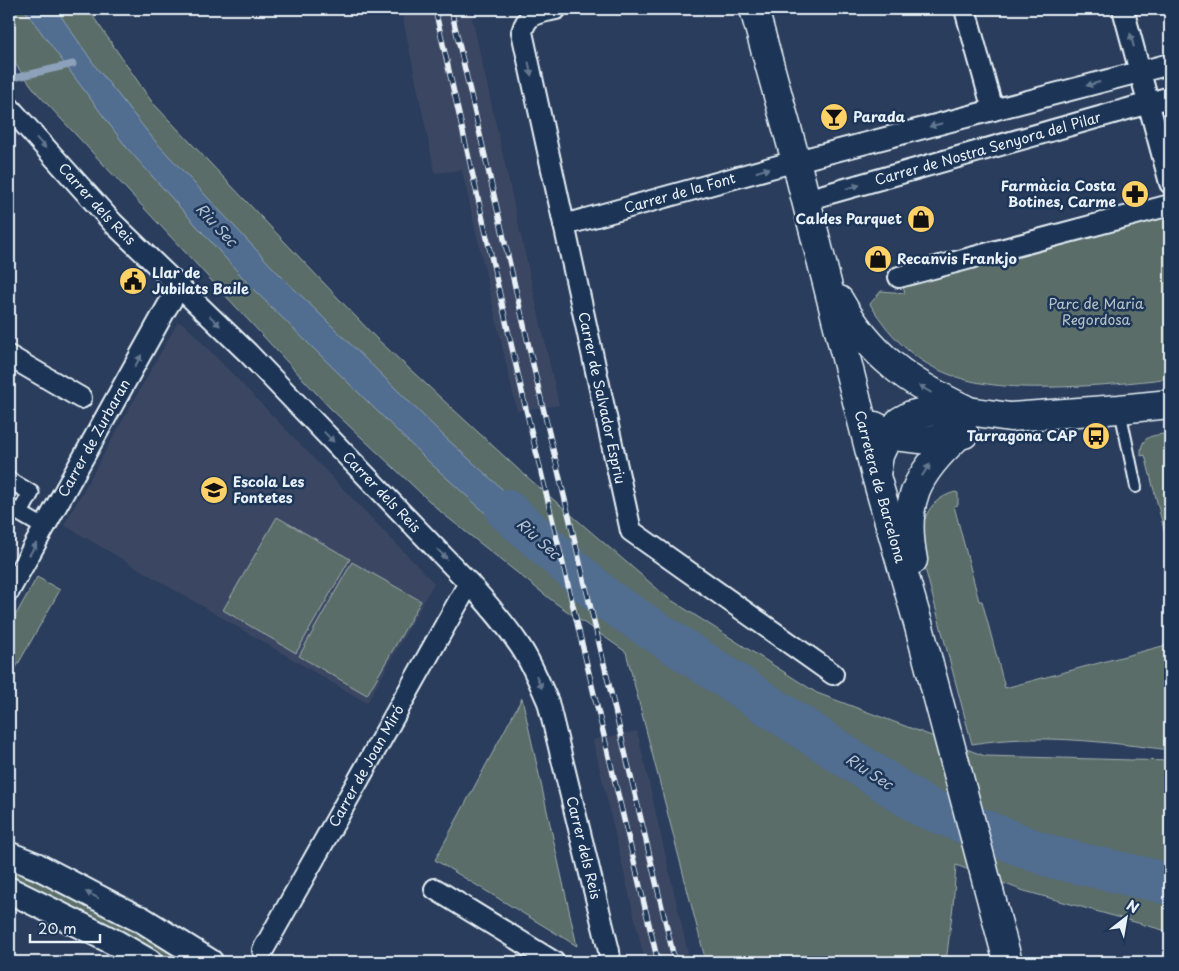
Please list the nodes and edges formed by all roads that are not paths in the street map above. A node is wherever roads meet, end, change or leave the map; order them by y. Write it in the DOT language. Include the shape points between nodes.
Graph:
graph roads {
  1 [pos="556,9"];
  2 [pos="754,9"];
  3 [pos="965,9"];
  4 [pos="1123,9"];
  5 [pos="1170,64"];
  6 [pos="1140,72"];
  7 [pos="1170,97"];
  8 [pos="1149,103"];
  9 [pos="9,106"];
  10 [pos="993,110"];
  11 [pos="796,161"];
  12 [pos="1170,183"];
  13 [pos="806,200"];
  14 [pos="1170,205"];
  15 [pos="564,225"];
  16 [pos="825,276"];
  17 [pos="900,277"];
  18 [pos="180,287"];
  19 [pos="9,356"];
  20 [pos="81,398"];
  21 [pos="1170,404"];
  22 [pos="1119,409"];
  23 [pos="968,411"];
  24 [pos="1010,417"];
  25 [pos="862,418"];
  26 [pos="888,434"];
  27 [pos="958,436"];
  28 [pos="876,474"];
  29 [pos="9,480"];
  30 [pos="1136,487"];
  31 [pos="15,510"];
  32 [pos="45,528"];
  33 [pos="469,583"];
  34 [pos="9,591"];
  35 [pos="918,623"];
  36 [pos="833,674"];
  37 [pos="9,855"];
  38 [pos="9,890"];
  39 [pos="435,890"];
  40 [pos="263,950"];
  41 [pos="149,962"];
  42 [pos="210,962"];
  43 [pos="554,962"];
  44 [pos="610,962"];
  45 [pos="1008,962"];
  1 -- 15 [label="street, Carrer de Salvador Espriu, one-way" via="533,15 525,22 522,32"];
  2 -- 11 [label="main road, Carretera de Barcelona"];
  3 -- 10 [label="street"];
  6 -- 4 [label="street, one-way"];
  5 -- 6 [label="street"];
  6 -- 8 [label="street"];
  6 -- 10 [label="street, one-way"];
  7 -- 8 [label="street, Carrer de Nostra Senyora del Pilar"];
  8 -- 12 [label="street"];
  13 -- 8 [label="street, Carrer de Nostra Senyora del Pilar, one-way"];
  9 -- 18 [label="street, Carrer dels Reis, one-way" via="113,223"];
  10 -- 11 [label="street, one-way"];
  11 -- 13 [label="main road, Carretera de Barcelona"];
  15 -- 11 [label="street, Carrer de la Font, one-way"];
  13 -- 16 [label="main road, Carretera de Barcelona"];
  14 -- 17 [label="street"];
  15 -- 36 [label="street, Carrer de Salvador Espriu" via="630,531"];
  23 -- 16 [label="main road, one-way" via="922,387 890,365 859,332"];
  16 -- 25 [label="main road, Carretera de Barcelona"];
  32 -- 18 [label="street, Carrer de Zurbaran, one-way"];
  18 -- 33 [label="street, Carrer dels Reis, one-way" via="248,353"];
  19 -- 20 [label="street"];
  21 -- 22 [label="main road"];
  22 -- 24 [label="main road"];
  22 -- 30 [label="lane"];
  23 -- 24 [label="main road"];
  23 -- 26 [label="main road" via="911,414"];
  24 -- 27 [label="main road"];
  25 -- 26 [label="main road"];
  25 -- 28 [label="main road, Carretera de Barcelona"];
  26 -- 27 [label="main road" via="930,440"];
  26 -- 28 [label="main road" via="879,454"];
  35 -- 27 [label="main road, one-way" via="920,598 910,548 909,513 915,488 926,468"];
  28 -- 35 [label="main road, Carretera de Barcelona"];
  29 -- 31 [label="street" via="32,493"];
  31 -- 32 [label="street"];
  34 -- 32 [label="street, Carrer de Zurbaran, one-way"];
  33 -- 40 [label="street, Carrer de Joan Miró"];
  33 -- 44 [label="street, Carrer dels Reis, one-way" via="520,644 548,702"];
  35 -- 45 [label="main road, Carretera de Barcelona"];
  42 -- 37 [label="street, one-way" via="141,919"];
  38 -- 41 [label="street"];
  39 -- 43 [label="street"];
}
